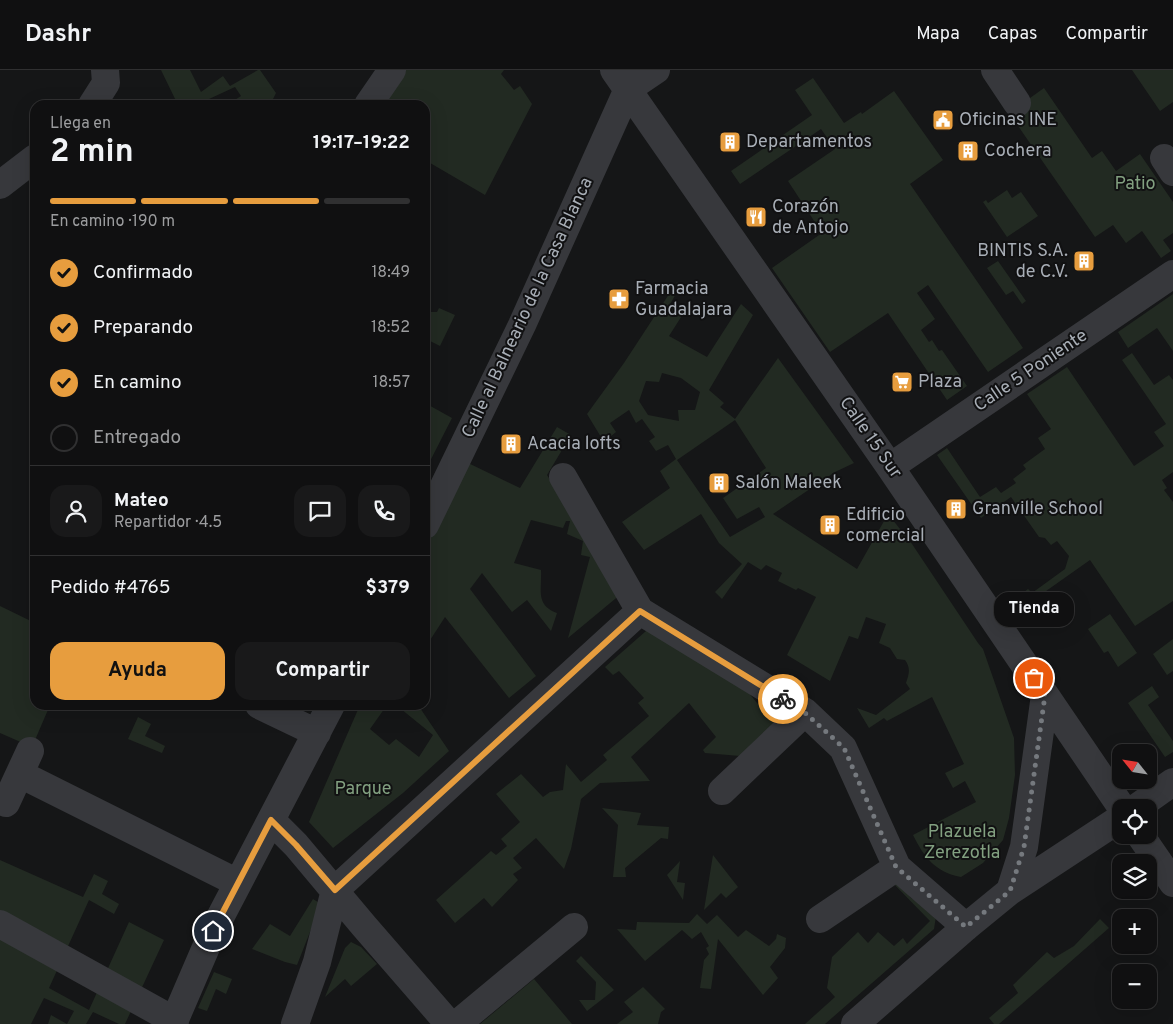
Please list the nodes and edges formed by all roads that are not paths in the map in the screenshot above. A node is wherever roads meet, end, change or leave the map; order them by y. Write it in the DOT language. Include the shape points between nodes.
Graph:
graph roads {
  1 [pos="105,70"];
  2 [pos="392,70"];
  3 [pos="656,70"];
  4 [pos="995,70"];
  5 [pos="621,80"];
  6 [pos="95,100"];
  7 [pos="371,100"];
  8 [pos="1017,103"];
  9 [pos="30,162"];
  10 [pos="0,185"];
  11 [pos="1173,274"];
  12 [pos="890,467"];
  13 [pos="563,477"];
  14 [pos="430,511"];
  15 [pos="640,611"];
  16 [pos="1045,695"];
  17 [pos="269,710"];
  18 [pos="328,710"];
  19 [pos="804,712"];
  20 [pos="317,733"];
  21 [pos="1173,782"];
  22 [pos="722,791"];
  23 [pos="1116,799"];
  24 [pos="1149,799"];
  25 [pos="6,803"];
  26 [pos="271,820"];
  27 [pos="1112,824"];
  28 [pos="1146,844"];
  29 [pos="896,867"];
  30 [pos="238,883"];
  31 [pos="1173,883"];
  32 [pos="335,890"];
  33 [pos="1010,891"];
  34 [pos="820,919"];
  35 [pos="0,924"];
  36 [pos="574,927"];
  37 [pos="966,927"];
  38 [pos="174,1022"];
  39 [pos="295,1024"];
  40 [pos="449,1024"];
  41 [pos="457,1024"];
  42 [pos="855,1024"];
  1 -- 6 [label="street" via="106,83"];
  2 -- 7 [label="street"];
  3 -- 5 [label="street"];
  4 -- 8 [label="street"];
  5 -- 12 [label="street, Calle 15 Sur"];
  5 -- 14 [label="street, Calle al Balneario de la Casa Blanca" via="522,325"];
  9 -- 10 [label="street"];
  11 -- 12 [label="street, Calle 5 Poniente"];
  12 -- 16 [label="street, Calle 15 Sur"];
  13 -- 15 [label="street"];
  15 -- 19 [label="street"];
  15 -- 32 [label="street"];
  16 -- 23 [label="street, Calle 15 Sur"];
  16 -- 33 [label="street" via="1024,847"];
  17 -- 20 [label="street"];
  18 -- 20 [label="street"];
  19 -- 22 [label="street"];
  19 -- 29 [label="street" via="844,748"];
  20 -- 26 [label="street"];
  21 -- 24 [label="street"];
  25 -- 30 [label="street" via="25,762"];
  26 -- 30 [label="street"];
  26 -- 32 [label="street"];
  27 -- 33 [label="street"];
  28 -- 31 [label="street"];
  29 -- 34 [label="street"];
  29 -- 37 [label="street"];
  30 -- 38 [label="street" via="213,931"];
  32 -- 39 [label="street" via="317,962"];
  32 -- 40 [label="street"];
  33 -- 37 [label="street"];
  35 -- 38 [label="street"];
  36 -- 41 [label="street"];
  37 -- 42 [label="street"];
}
